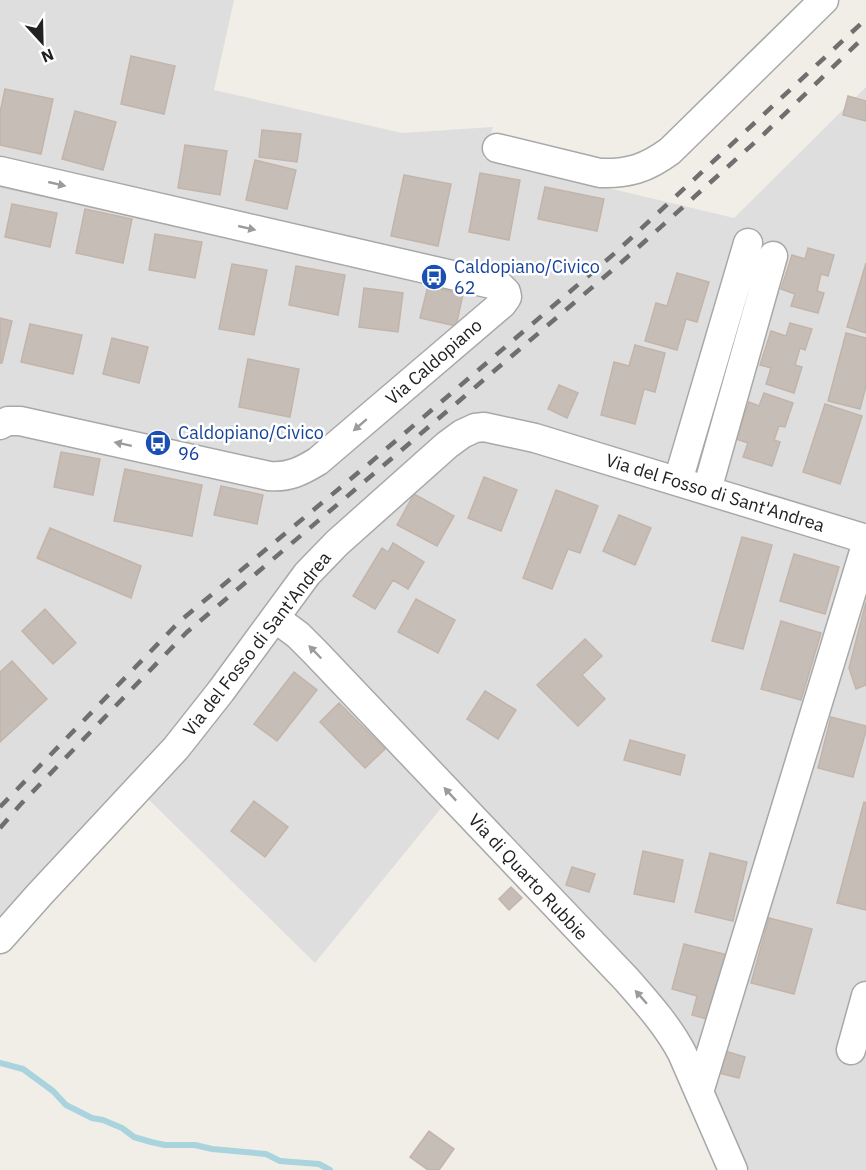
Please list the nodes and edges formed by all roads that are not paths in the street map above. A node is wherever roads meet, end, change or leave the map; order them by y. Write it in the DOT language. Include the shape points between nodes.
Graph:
graph roads {
  1 [pos="824,0"];
  2 [pos="497,148"];
  3 [pos="0,171"];
  4 [pos="0,425"];
  5 [pos="678,482"];
  6 [pos="707,490"];
  7 [pos="866,539"];
  8 [pos="866,545"];
  9 [pos="275,618"];
  10 [pos="0,939"];
  11 [pos="866,996"];
  12 [pos="851,1050"];
  13 [pos="699,1092"];
  14 [pos="733,1170"];
  1 -- 2 [label="street" via="670,151 646,166 617,174 600,173"];
  3 -- 4 [label="street, Via Caldopiano, one-way" via="500,285 507,297 318,462 288,476 269,476 20,421"];
  5 -- 6 [label="street, Via del Fosso di Sant'Andrea"];
  5 -- 6 [label="street" via="760,250"];
  5 -- 9 [label="street, Via del Fosso di Sant'Andrea" via="517,433 475,428 447,445 337,543 307,574"];
  6 -- 7 [label="street, Via del Fosso di Sant'Andrea"];
  8 -- 13 [label="street"];
  9 -- 10 [label="street, Via del Fosso di Sant'Andrea" via="176,747"];
  13 -- 9 [label="street, Via di Quarto Rubbie, one-way" via="672,1035 627,980 315,652"];
  11 -- 12 [label="street"];
  13 -- 14 [label="street, Via di Quarto Rubbie"];
}
